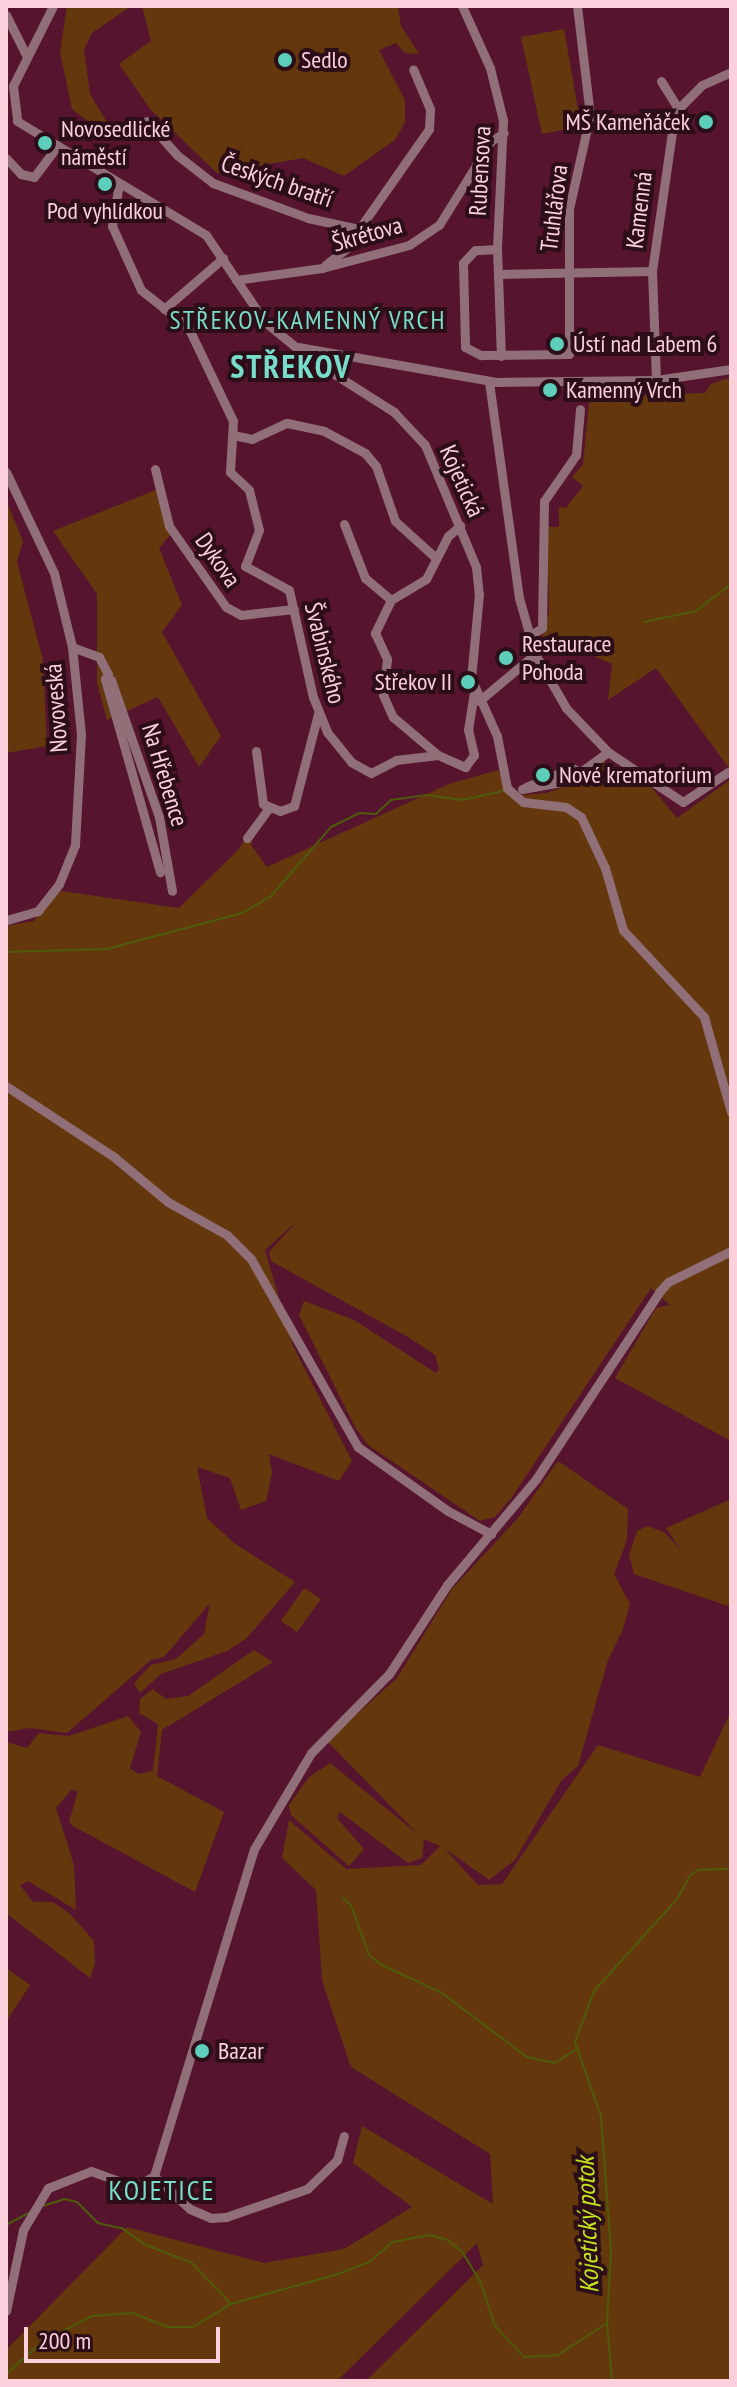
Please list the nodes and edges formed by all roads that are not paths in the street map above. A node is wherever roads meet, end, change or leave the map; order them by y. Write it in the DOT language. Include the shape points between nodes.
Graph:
graph roads {
  1 [pos="53,6"];
  2 [pos="462,6"];
  3 [pos="576,7"];
  4 [pos="6,15"];
  5 [pos="27,57"];
  6 [pos="413,69"];
  7 [pos="731,72"];
  8 [pos="661,81"];
  9 [pos="10,82"];
  10 [pos="677,107"];
  11 [pos="147,121"];
  12 [pos="11,122"];
  13 [pos="504,133"];
  14 [pos="57,146"];
  15 [pos="6,158"];
  16 [pos="119,183"];
  17 [pos="359,229"];
  18 [pos="497,249"];
  19 [pos="223,258"];
  20 [pos="322,268"];
  21 [pos="652,271"];
  22 [pos="568,272"];
  23 [pos="499,274"];
  24 [pos="236,280"];
  25 [pos="164,309"];
  26 [pos="295,347"];
  27 [pos="501,356"];
  28 [pos="731,369"];
  29 [pos="656,380"];
  30 [pos="489,381"];
  31 [pos="580,409"];
  32 [pos="233,435"];
  33 [pos="155,469"];
  34 [pos="6,472"];
  35 [pos="344,524"];
  36 [pos="460,526"];
  37 [pos="436,558"];
  38 [pos="391,600"];
  39 [pos="294,609"];
  40 [pos="529,636"];
  41 [pos="72,647"];
  42 [pos="535,654"];
  43 [pos="108,674"];
  44 [pos="476,697"];
  45 [pos="318,714"];
  46 [pos="256,751"];
  47 [pos="608,752"];
  48 [pos="438,755"];
  49 [pos="728,772"];
  50 [pos="509,792"];
  51 [pos="268,809"];
  52 [pos="247,838"];
  53 [pos="160,872"];
  54 [pos="172,891"];
  55 [pos="6,920"];
  56 [pos="6,1086"];
  57 [pos="731,1112"];
  58 [pos="731,1251"];
  59 [pos="491,1534"];
  60 [pos="344,2136"];
  61 [pos="154,2176"];
  62 [pos="6,2311"];
  1 -- 5 [label="street"];
  2 -- 13 [label="street, Rubensova" via="494,79"];
  3 -- 22 [label="street, Truhlářova" via="590,115 569,209"];
  4 -- 5 [label="street"];
  5 -- 9 [label="street"];
  6 -- 17 [label="street" via="430,109 429,129"];
  7 -- 10 [label="street" via="702,85"];
  8 -- 10 [label="street"];
  9 -- 12 [label="street"];
  10 -- 21 [label="street, Kamenná"];
  11 -- 17 [label="street, Českých bratří" via="177,155 213,183 308,218"];
  12 -- 14 [label="street"];
  13 -- 18 [label="street, Rubensova"];
  13 -- 20 [label="street, Škrétova" via="491,141 452,209 420,239 389,253"];
  14 -- 15 [label="street" via="34,177 21,174"];
  14 -- 16 [label="street, Kojetická"];
  16 -- 19 [label="street, Kojetická" via="206,235"];
  16 -- 25 [label="street, Švabinského" via="112,226 141,290"];
  17 -- 20 [label="street, Českých bratří" via="356,241"];
  18 -- 23 [label="street, Rubensova"];
  18 -- 27 [label="street, Rubensova" via="475,250 463,263 465,347"];
  19 -- 24 [label="street, Kojetická"];
  19 -- 25 [label="street"];
  20 -- 24 [label="street, Škrétova"];
  21 -- 22 [label="street, Truhlářova"];
  21 -- 29 [label="street, Kamenná"];
  22 -- 23 [label="street"];
  22 -- 27 [label="street, Truhlářova" via="569,354"];
  23 -- 27 [label="street, Rubensova"];
  24 -- 26 [label="street, Kojetická" via="265,322"];
  25 -- 32 [label="street, Švabinského" via="188,327 230,412"];
  26 -- 30 [label="street"];
  26 -- 36 [label="street, Kojetická" via="408,424 436,465"];
  28 -- 29 [label="street"];
  29 -- 30 [label="street"];
  30 -- 40 [label="street" via="516,583"];
  31 -- 40 [label="street" via="576,455 544,501 542,628"];
  32 -- 37 [label="street" via="252,439 287,423 324,431 365,453 376,466 395,521"];
  32 -- 39 [label="street, Švabinského" via="230,472 249,490 259,530 245,566 282,582"];
  33 -- 39 [label="street, Dykova" via="169,526 226,607 241,615"];
  34 -- 41 [label="street, Novoveská" via="54,573"];
  35 -- 38 [label="street" via="365,578"];
  36 -- 37 [label="street"];
  36 -- 44 [label="street, Kojetická" via="479,594 471,678"];
  37 -- 38 [label="street" via="426,579"];
  38 -- 48 [label="street" via="375,633 387,659 387,707"];
  39 -- 45 [label="street, Švabinského"];
  40 -- 42 [label="street"];
  41 -- 43 [label="street, Na Hřebence" via="99,657"];
  41 -- 55 [label="street, Novoveská" via="81,734 75,845 59,884 38,911"];
  42 -- 44 [label="street"];
  42 -- 47 [label="street" via="561,701"];
  43 -- 53 [label="street, Na Hřebence" via="105,679"];
  43 -- 54 [label="street, Na Hřebence" via="159,817"];
  44 -- 48 [label="street, Švabinského" via="468,730 473,760 458,768"];
  44 -- 50 [label="street, Kojetická" via="497,736"];
  45 -- 48 [label="street, Švabinského" via="340,751 364,772 381,771 396,760"];
  45 -- 51 [label="street" via="294,806"];
  46 -- 51 [label="street" via="259,791"];
  47 -- 49 [label="street" via="683,802"];
  47 -- 50 [label="street" via="556,786"];
  50 -- 57 [label="street" via="523,802 566,807 581,817 605,868 623,930 704,1017"];
  51 -- 52 [label="street"];
  56 -- 59 [label="street" via="114,1157 168,1202 227,1235 251,1259 358,1447 448,1511"];
  58 -- 59 [label="street" via="660,1291 536,1479"];
  59 -- 61 [label="street" via="447,1585 389,1674 322,1738 273,1810 254,1849"];
  60 -- 61 [label="street" via="337,2160 307,2189 226,2217 211,2218 190,2209"];
  61 -- 62 [label="street" via="135,2187 91,2171 48,2188 23,2230"];
}
